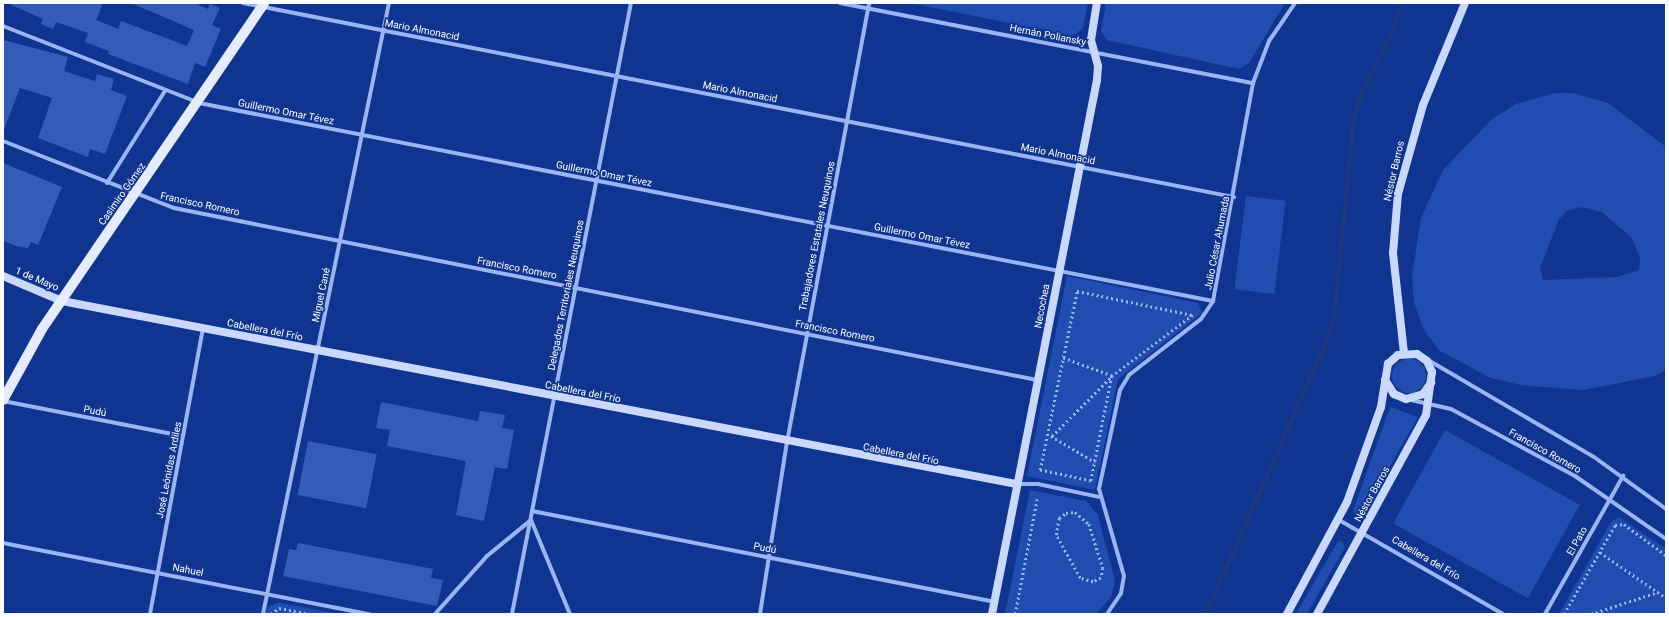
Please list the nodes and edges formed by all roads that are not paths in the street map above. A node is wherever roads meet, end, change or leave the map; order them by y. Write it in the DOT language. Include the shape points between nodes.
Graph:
graph roads {
  1 [pos="243,3"];
  2 [pos="389,3"];
  3 [pos="631,3"];
  4 [pos="840,3"];
  5 [pos="869,3"];
  6 [pos="1097,3"];
  7 [pos="1295,3"];
  8 [pos="1465,3"];
  9 [pos="263,5"];
  10 [pos="868,8"];
  11 [pos="3,26"];
  12 [pos="383,31"];
  13 [pos="1095,53"];
  14 [pos="617,76"];
  15 [pos="1253,83"];
  16 [pos="165,91"];
  17 [pos="199,103"];
  18 [pos="847,121"];
  19 [pos="362,135"];
  20 [pos="3,141"];
  21 [pos="1080,167"];
  22 [pos="597,180"];
  23 [pos="107,183"];
  24 [pos="136,195"];
  25 [pos="1234,197"];
  26 [pos="827,226"];
  27 [pos="340,241"];
  28 [pos="1059,271"];
  29 [pos="3,276"];
  30 [pos="576,288"];
  31 [pos="62,301"];
  32 [pos="1213,301"];
  33 [pos="203,328"];
  34 [pos="807,334"];
  35 [pos="317,350"];
  36 [pos="1404,353"];
  37 [pos="1422,357"];
  38 [pos="1385,377"];
  39 [pos="1432,378"];
  40 [pos="1037,380"];
  41 [pos="555,397"];
  42 [pos="1406,399"];
  43 [pos="3,400"];
  44 [pos="1430,402"];
  45 [pos="183,436"];
  46 [pos="787,442"];
  47 [pos="1622,476"];
  48 [pos="1016,484"];
  49 [pos="1099,496"];
  50 [pos="1610,498"];
  51 [pos="1666,509"];
  52 [pos="532,511"];
  53 [pos="531,520"];
  54 [pos="1339,520"];
  55 [pos="1362,533"];
  56 [pos="1666,539"];
  57 [pos="3,542"];
  58 [pos="769,557"];
  59 [pos="158,573"];
  60 [pos="267,594"];
  61 [pos="994,602"];
  62 [pos="150,614"];
  63 [pos="263,614"];
  64 [pos="369,614"];
  65 [pos="435,614"];
  66 [pos="512,614"];
  67 [pos="570,614"];
  68 [pos="760,614"];
  69 [pos="992,614"];
  70 [pos="1107,614"];
  71 [pos="1287,614"];
  72 [pos="1317,614"];
  73 [pos="1503,614"];
  74 [pos="1545,614"];
  1 -- 9 [label="street, Mario Almonacid"];
  2 -- 12 [label="street, Miguel Cané"];
  3 -- 14 [label="street, Delegados Territoriales Neuquinos"];
  4 -- 10 [label="street, Hernán Poliansky"];
  5 -- 10 [label="street, Trabajadores Estatales Neuquinos"];
  6 -- 13 [label="street, Necochea" via="1091,33"];
  7 -- 15 [label="street, Julio César Ahumada" via="1267,45"];
  8 -- 36 [label="street, Néstor Barros" via="1423,105 1398,194 1393,253"];
  9 -- 12 [label="street, Mario Almonacid"];
  9 -- 17 [label="main road, Casimiro Gómez"];
  10 -- 13 [label="street, Hernán Poliansky"];
  10 -- 18 [label="street, Trabajadores Estatales Neuquinos"];
  11 -- 16 [label="street, Guillermo Omar Tévez"];
  12 -- 14 [label="street, Mario Almonacid"];
  12 -- 19 [label="street, Miguel Cané"];
  13 -- 15 [label="street, Hernán Poliansky"];
  13 -- 21 [label="street, Necochea" via="1098,74"];
  14 -- 18 [label="street, Mario Almonacid"];
  14 -- 22 [label="street, Delegados Territoriales Neuquinos"];
  15 -- 25 [label="street, Julio César Ahumada"];
  16 -- 17 [label="street, Guillermo Omar Tévez"];
  16 -- 23 [label="street"];
  17 -- 19 [label="street, Guillermo Omar Tévez"];
  17 -- 24 [label="main road, Casimiro Gómez"];
  18 -- 21 [label="street, Mario Almonacid"];
  18 -- 26 [label="street, Trabajadores Estatales Neuquinos"];
  19 -- 22 [label="street, Guillermo Omar Tévez"];
  19 -- 27 [label="street, Miguel Cané"];
  20 -- 23 [label="street, Francisco Romero"];
  21 -- 25 [label="street, Mario Almonacid"];
  21 -- 28 [label="street, Necochea"];
  22 -- 26 [label="street, Guillermo Omar Tévez"];
  22 -- 30 [label="street, Delegados Territoriales Neuquinos"];
  23 -- 24 [label="street, Francisco Romero"];
  24 -- 27 [label="street, Francisco Romero" via="174,208"];
  24 -- 31 [label="main road, Casimiro Gómez"];
  25 -- 32 [label="street, Julio César Ahumada"];
  26 -- 28 [label="street, Guillermo Omar Tévez"];
  26 -- 34 [label="street, Trabajadores Estatales Neuquinos"];
  27 -- 30 [label="street, Francisco Romero"];
  27 -- 35 [label="street, Miguel Cané"];
  28 -- 32 [label="street, Guillermo Omar Tévez"];
  28 -- 40 [label="street, Necochea"];
  29 -- 31 [label="street, 1 de Mayo"];
  30 -- 34 [label="street, Francisco Romero"];
  30 -- 41 [label="street, Delegados Territoriales Neuquinos"];
  31 -- 33 [label="street, Cabellera del Frío"];
  31 -- 43 [label="main road, Casimiro Gómez" via="28,352"];
  32 -- 49 [label="street, Julio César Ahumada" via="1196,324 1125,380"];
  33 -- 35 [label="street, Cabellera del Frío"];
  33 -- 45 [label="street, José Leónidas Ardiles"];
  34 -- 40 [label="street, Francisco Romero"];
  34 -- 46 [label="street, Trabajadores Estatales Neuquinos"];
  35 -- 41 [label="street, Cabellera del Frío"];
  35 -- 60 [label="street, Miguel Cané"];
  36 -- 37 [label="street"];
  36 -- 38 [label="street, Néstor Barros" via="1392,359"];
  37 -- 39 [label="street, Néstor Barros" via="1430,366"];
  37 -- 47 [label="street, Francisco Romero"];
  38 -- 42 [label="street" via="1389,389"];
  38 -- 54 [label="street, Néstor Barros" via="1376,422"];
  39 -- 42 [label="street" via="1423,394"];
  39 -- 44 [label="street, Néstor Barros"];
  40 -- 48 [label="street, Necochea"];
  41 -- 46 [label="street, Cabellera del Frío"];
  41 -- 52 [label="street, Delegados Territoriales Neuquinos"];
  42 -- 44 [label="street, Francisco Romero"];
  43 -- 45 [label="street, Pudú"];
  44 -- 50 [label="street, Francisco Romero" via="1456,411"];
  44 -- 55 [label="street, Néstor Barros" via="1420,428"];
  45 -- 59 [label="street, José Leónidas Ardiles"];
  46 -- 48 [label="street, Cabellera del Frío"];
  46 -- 58 [label="street, Trabajadores Estatales Neuquinos"];
  47 -- 50 [label="street, El Pato"];
  47 -- 51 [label="street, Francisco Romero"];
  48 -- 49 [label="street, Cabellera del Frío" via="1038,484"];
  48 -- 61 [label="street, Necochea"];
  49 -- 70 [label="street, Julio César Ahumada" via="1124,576 1121,593"];
  50 -- 56 [label="street, Francisco Romero"];
  50 -- 74 [label="street, El Pato"];
  52 -- 53 [label="street, Delegados Territoriales Neuquinos"];
  52 -- 58 [label="street, Pudú"];
  53 -- 65 [label="street" via="477,566"];
  53 -- 66 [label="street, Delegados Territoriales Neuquinos"];
  53 -- 67 [label="street"];
  54 -- 55 [label="street, Cabellera del Frío"];
  54 -- 71 [label="street, Néstor Barros"];
  55 -- 72 [label="street, Néstor Barros"];
  55 -- 73 [label="street, Cabellera del Frío"];
  57 -- 59 [label="street, Nahuel"];
  58 -- 61 [label="street, Pudú"];
  58 -- 68 [label="street, Trabajadores Estatales Neuquinos"];
  59 -- 60 [label="street, Nahuel"];
  59 -- 62 [label="street, José Leónidas Ardiles"];
  60 -- 63 [label="street, Miguel Cané"];
  60 -- 64 [label="street, Nahuel"];
  61 -- 69 [label="street, Necochea"];
}
